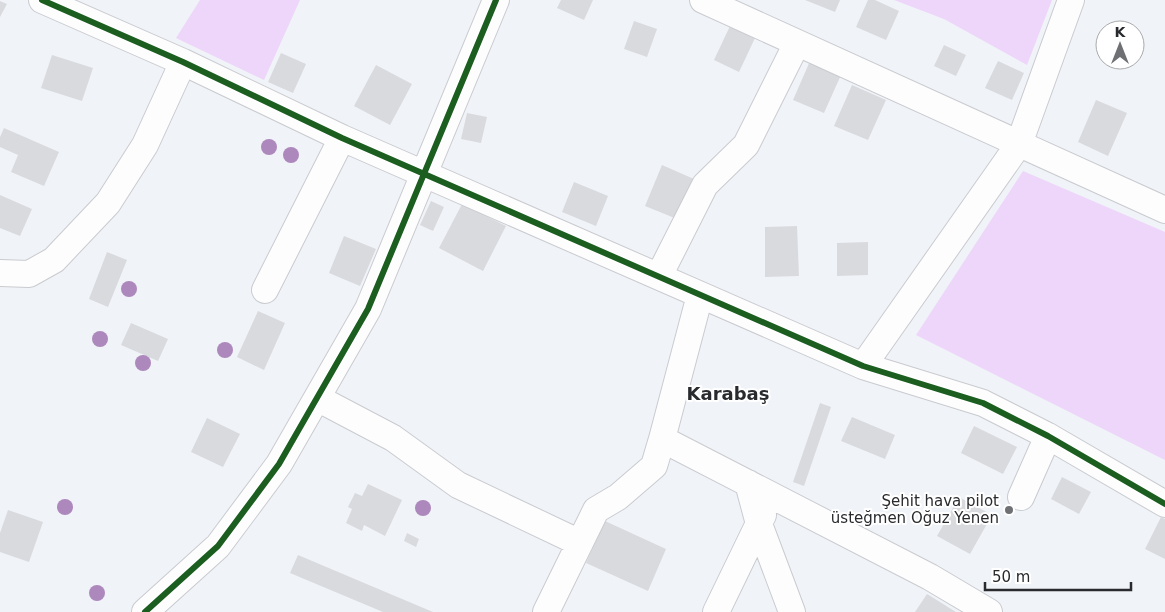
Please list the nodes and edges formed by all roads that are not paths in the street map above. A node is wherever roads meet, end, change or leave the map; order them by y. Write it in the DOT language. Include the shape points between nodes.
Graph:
graph roads {
  1 [pos="42,0"];
  2 [pos="703,0"];
  3 [pos="1071,0"];
  4 [pos="487,4"];
  5 [pos="797,43"];
  6 [pos="183,62"];
  7 [pos="342,138"];
  8 [pos="1019,144"];
  9 [pos="425,173"];
  10 [pos="1165,210"];
  11 [pos="0,273"];
  12 [pos="659,276"];
  13 [pos="265,290"];
  14 [pos="700,295"];
  15 [pos="863,366"];
  16 [pos="317,398"];
  17 [pos="1048,436"];
  18 [pos="662,439"];
  19 [pos="748,483"];
  20 [pos="773,496"];
  21 [pos="1021,497"];
  22 [pos="1165,504"];
  23 [pos="759,524"];
  24 [pos="580,543"];
  25 [pos="145,612"];
  26 [pos="546,612"];
  27 [pos="716,612"];
  28 [pos="792,612"];
  29 [pos="989,612"];
  1 -- 6 [label="street"];
  2 -- 5 [label="street"];
  3 -- 8 [label="street"];
  4 -- 9 [label="street"];
  5 -- 8 [label="street"];
  5 -- 12 [label="street" via="746,145 705,185"];
  6 -- 7 [label="street"];
  6 -- 11 [label="street" via="145,145 108,202 54,260 29,274"];
  7 -- 9 [label="street"];
  7 -- 13 [label="street"];
  8 -- 10 [label="street"];
  8 -- 15 [label="street"];
  9 -- 12 [label="street"];
  9 -- 16 [label="street" via="368,309"];
  12 -- 14 [label="street"];
  14 -- 15 [label="street"];
  14 -- 18 [label="street"];
  15 -- 17 [label="street" via="983,403"];
  16 -- 24 [label="street" via="393,438 458,485"];
  16 -- 25 [label="street" via="279,464 218,546"];
  17 -- 21 [label="street"];
  17 -- 22 [label="street"];
  18 -- 19 [label="street"];
  18 -- 24 [label="street" via="654,466 618,497 596,510"];
  19 -- 20 [label="street"];
  19 -- 23 [label="street"];
  20 -- 23 [label="street"];
  20 -- 29 [label="street" via="930,577"];
  23 -- 27 [label="street"];
  23 -- 28 [label="street"];
  24 -- 26 [label="street"];
}
